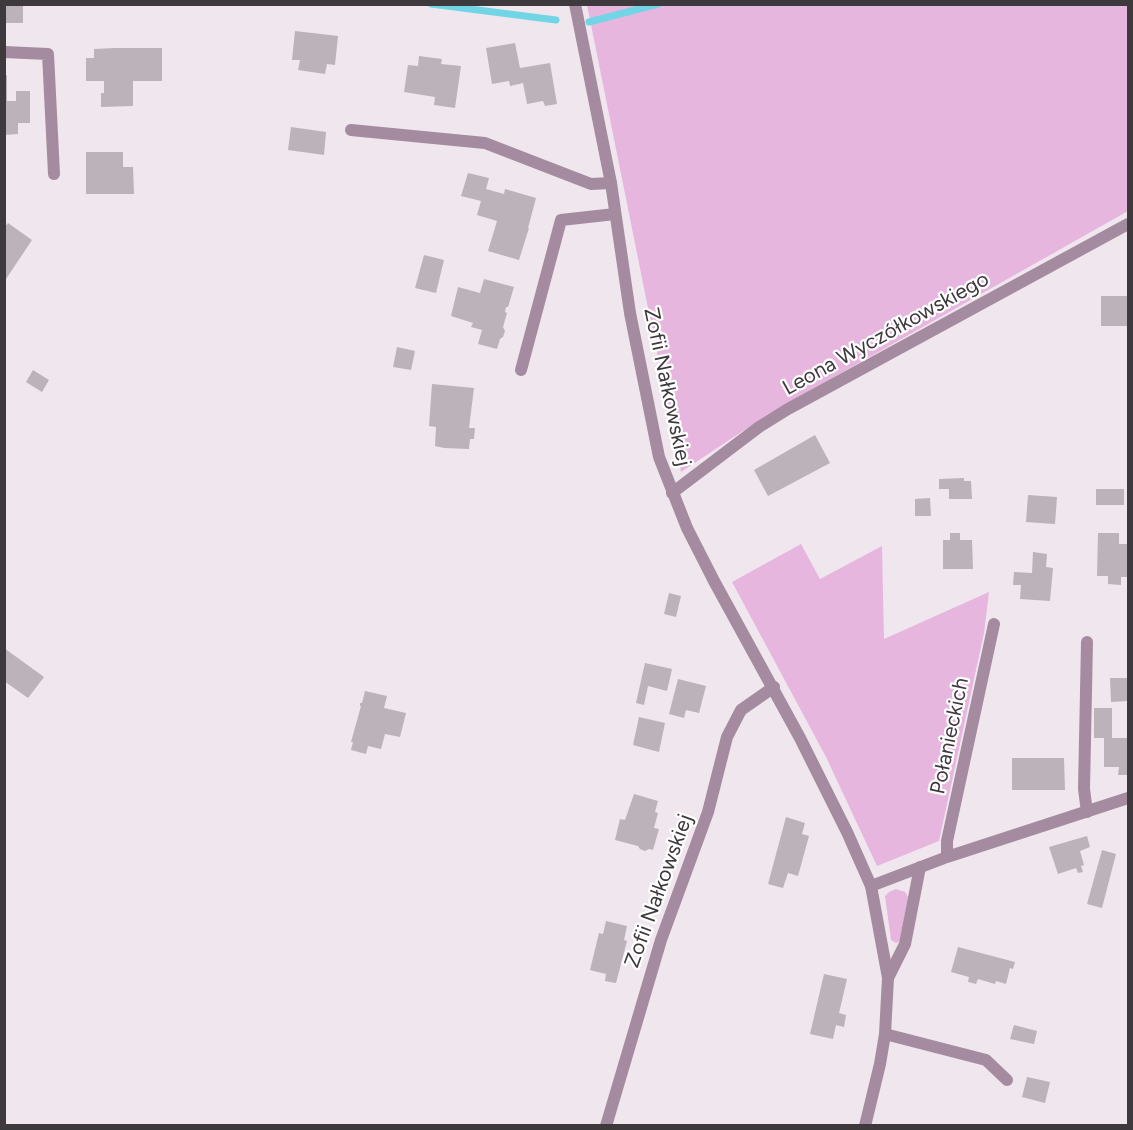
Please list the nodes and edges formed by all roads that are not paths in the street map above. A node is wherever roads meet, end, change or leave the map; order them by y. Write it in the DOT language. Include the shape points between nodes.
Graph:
graph roads {
  1 [pos="574,4"];
  2 [pos="4,52"];
  3 [pos="351,130"];
  4 [pos="54,174"];
  5 [pos="611,183"];
  6 [pos="615,214"];
  7 [pos="1128,224"];
  8 [pos="521,370"];
  9 [pos="672,493"];
  10 [pos="994,624"];
  11 [pos="1088,642"];
  12 [pos="774,687"];
  13 [pos="1128,798"];
  14 [pos="1088,812"];
  15 [pos="947,857"];
  16 [pos="920,867"];
  17 [pos="871,886"];
  18 [pos="888,978"];
  19 [pos="885,1034"];
  20 [pos="1006,1080"];
  21 [pos="606,1125"];
  22 [pos="865,1125"];
  1 -- 5 [label="street, Zofii Nałkowskiej"];
  2 -- 4 [label="street" via="48,54"];
  3 -- 5 [label="street" via="485,143 591,184"];
  5 -- 6 [label="street, Zofii Nałkowskiej"];
  6 -- 8 [label="street" via="561,220"];
  6 -- 9 [label="street, Zofii Nałkowskiej" via="650,418"];
  7 -- 9 [label="street, Leona Wyczółkowskiego" via="788,409"];
  9 -- 12 [label="street, Zofii Nałkowskiej" via="714,581"];
  10 -- 15 [label="street, Połanieckich"];
  11 -- 14 [label="street" via="1084,789"];
  12 -- 17 [label="street, Zofii Nałkowskiej"];
  12 -- 21 [label="street, Zofii Nałkowskiej" via="741,710 727,737 708,812 661,940"];
  13 -- 14 [label="street"];
  14 -- 15 [label="street"];
  15 -- 16 [label="street"];
  16 -- 17 [label="street"];
  16 -- 18 [label="street, Zofii Nałkowskiej" via="905,944"];
  17 -- 18 [label="street, Zofii Nałkowskiej"];
  18 -- 19 [label="street, Zofii Nałkowskiej"];
  19 -- 20 [label="street" via="986,1060"];
  19 -- 22 [label="street, Zofii Nałkowskiej"];
}
